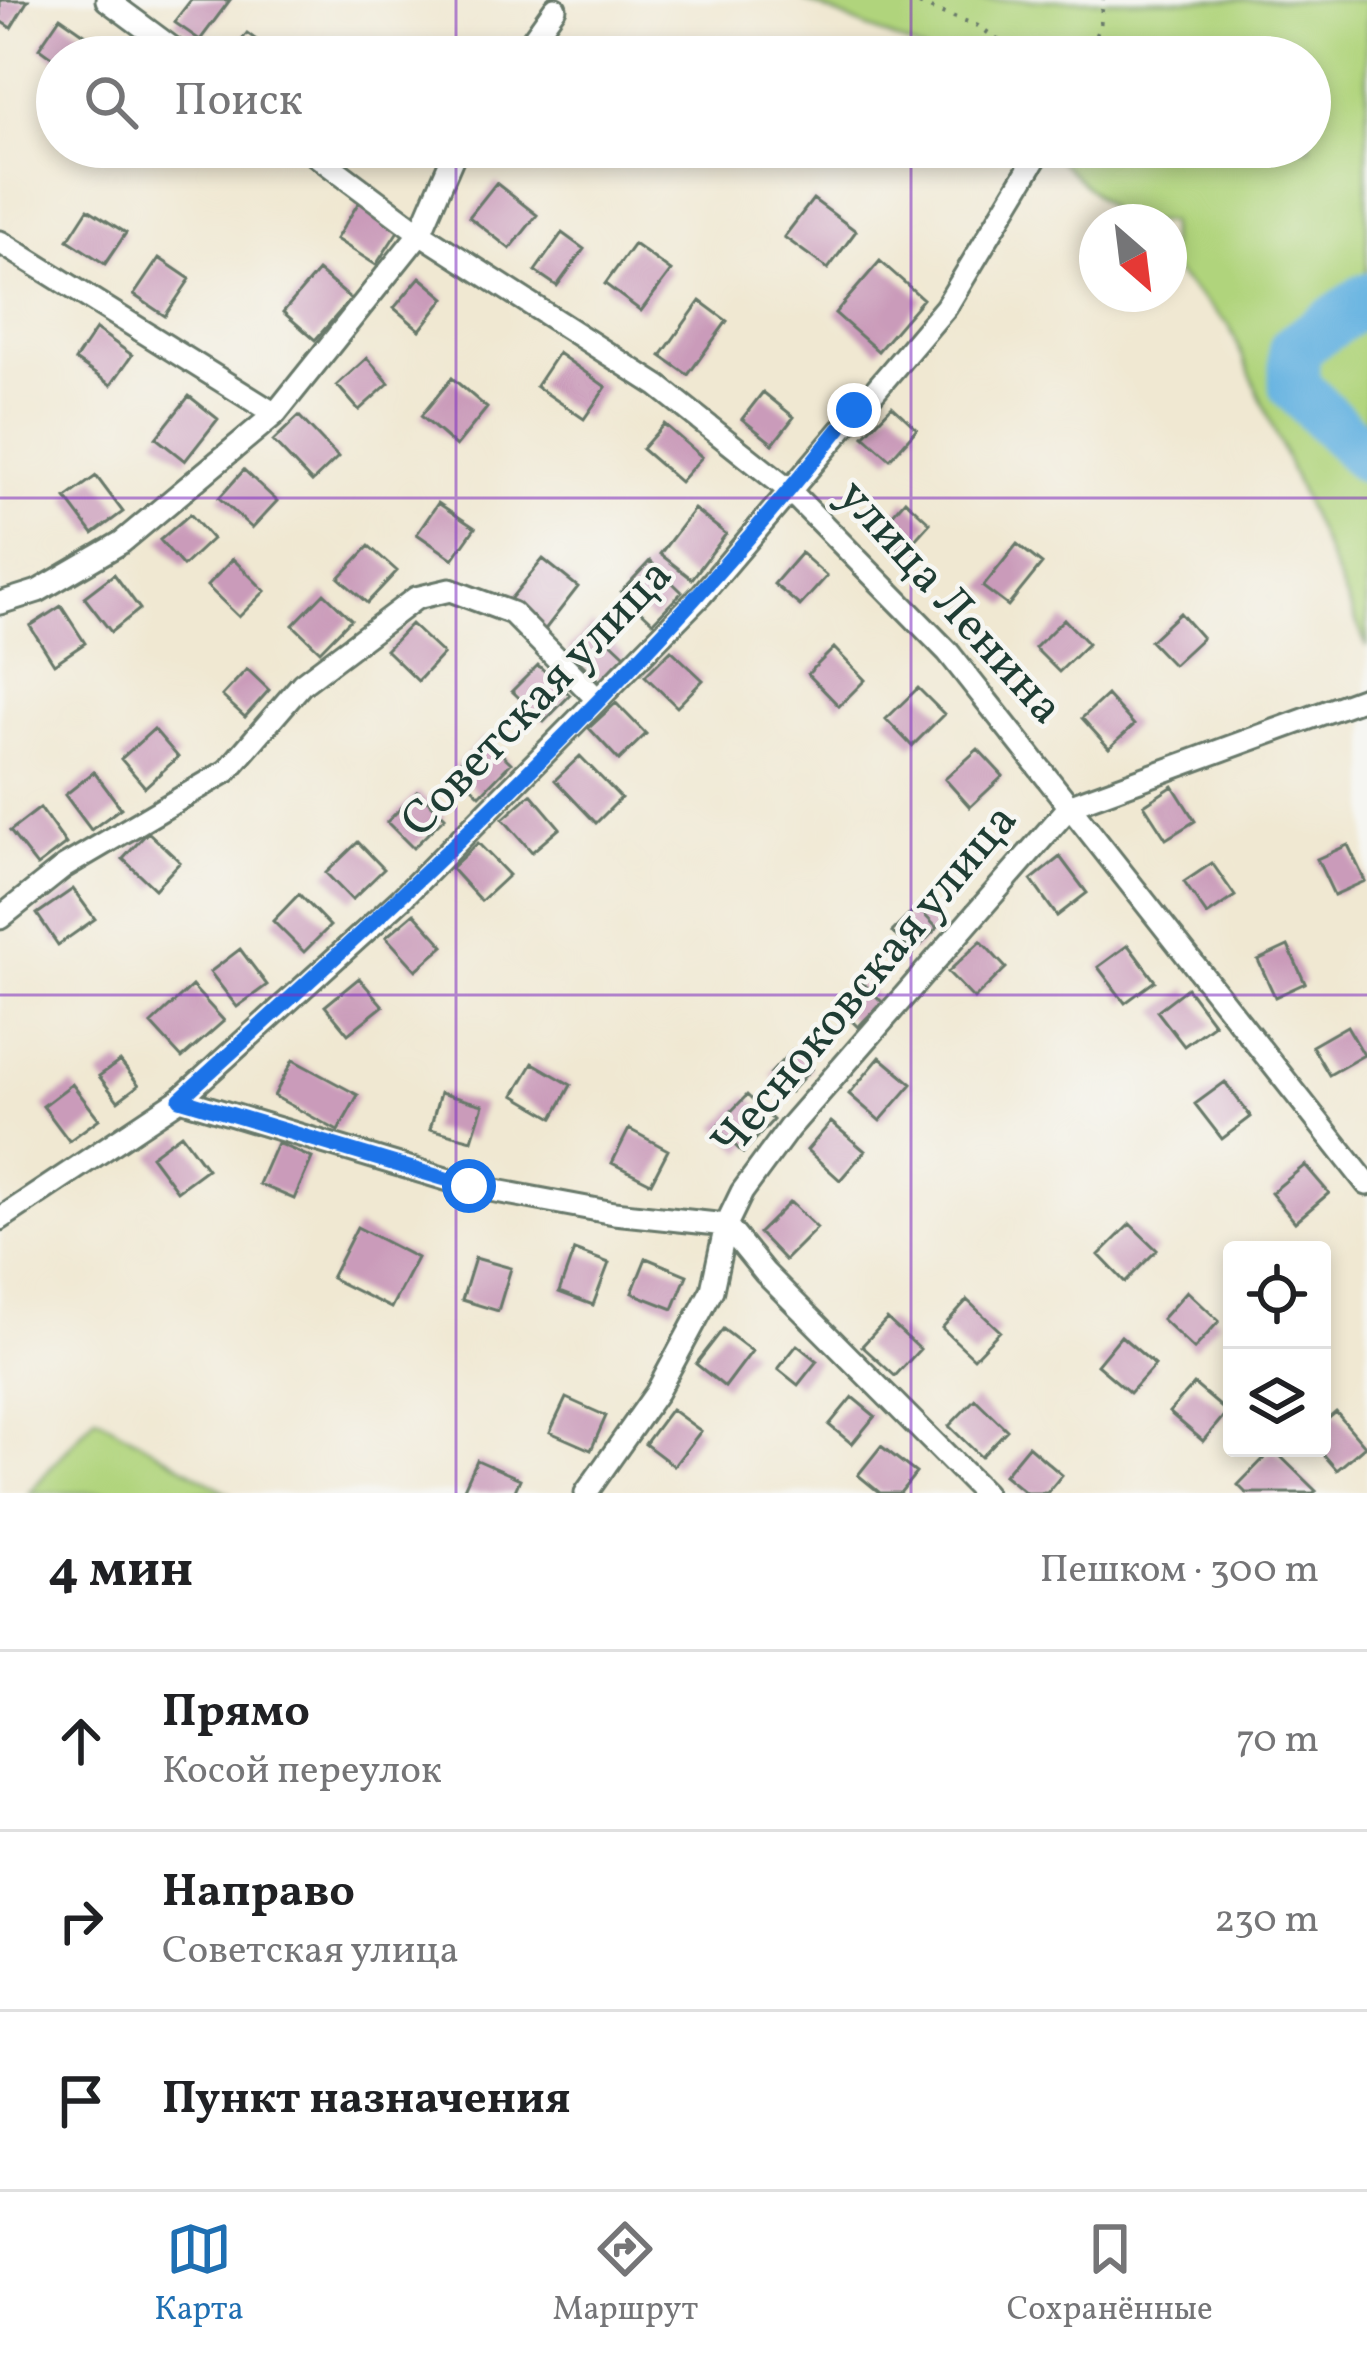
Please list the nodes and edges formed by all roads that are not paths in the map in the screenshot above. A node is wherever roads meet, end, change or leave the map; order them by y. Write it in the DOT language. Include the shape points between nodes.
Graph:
graph roads {
  1 [pos="113,2"];
  2 [pos="555,8"];
  3 [pos="157,36"];
  4 [pos="535,36"];
  5 [pos="333,168"];
  6 [pos="448,168"];
  7 [pos="1029,168"];
  8 [pos="420,233"];
  9 [pos="0,242"];
  10 [pos="274,414"];
  11 [pos="790,491"];
  12 [pos="0,602"];
  13 [pos="1367,697"];
  14 [pos="597,699"];
  15 [pos="1071,805"];
  16 [pos="0,917"];
  17 [pos="180,1099"];
  18 [pos="1367,1184"];
  19 [pos="0,1219"];
  20 [pos="726,1225"];
  21 [pos="586,1493"];
  22 [pos="984,1493"];
  1 -- 3 [label="street"];
  2 -- 4 [label="street"];
  5 -- 8 [label="street, улица Ленина"];
  6 -- 8 [label="street"];
  7 -- 11 [label="street, Советская улица" via="946,308"];
  8 -- 10 [label="street"];
  8 -- 11 [label="street, улица Ленина" via="658,386"];
  9 -- 10 [label="street"];
  10 -- 12 [label="street" via="122,542 38,591"];
  11 -- 14 [label="street, Советская улица"];
  11 -- 15 [label="street, улица Ленина" via="948,652"];
  13 -- 15 [label="street, Чесноковская улица"];
  14 -- 16 [label="street" via="512,613 449,590 416,598 302,684 227,771 64,867"];
  14 -- 17 [label="street, Советская улица" via="401,899"];
  15 -- 18 [label="street, улица Ленина"];
  15 -- 20 [label="street, Чесноковская улица" via="789,1128"];
  17 -- 19 [label="street, Советская улица"];
  17 -- 20 [label="street" via="469,1186"];
  20 -- 21 [label="street, Чесноковская улица" via="712,1290 657,1392"];
  20 -- 22 [label="street"];
}
